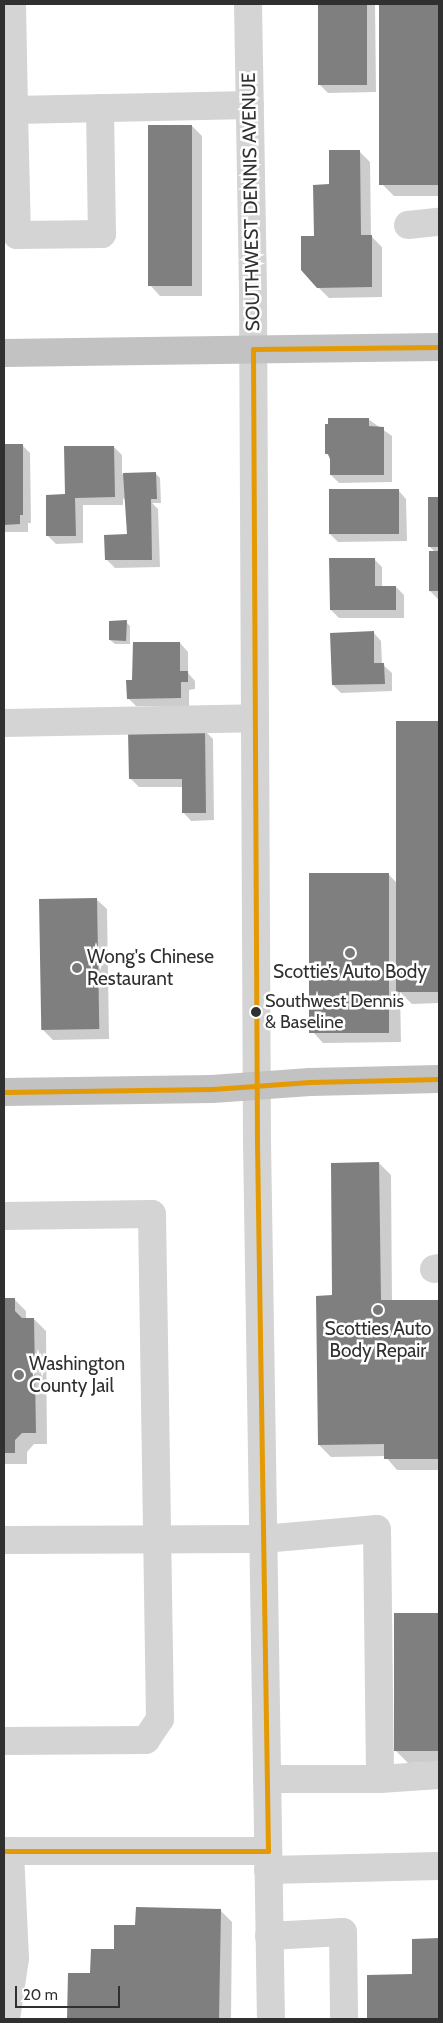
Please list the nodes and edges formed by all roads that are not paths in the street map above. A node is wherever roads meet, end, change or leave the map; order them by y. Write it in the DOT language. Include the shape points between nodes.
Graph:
graph roads {
  1 [pos="12,4"];
  2 [pos="248,4"];
  3 [pos="250,105"];
  4 [pos="100,108"];
  5 [pos="14,110"];
  6 [pos="439,222"];
  7 [pos="408,224"];
  8 [pos="439,347"];
  9 [pos="253,349"];
  10 [pos="4,353"];
  11 [pos="255,718"];
  12 [pos="4,723"];
  13 [pos="439,1079"];
  14 [pos="257,1087"];
  15 [pos="4,1092"];
  16 [pos="4,1216"];
  17 [pos="263,1539"];
  18 [pos="4,1540"];
  19 [pos="156,1540"];
  20 [pos="4,1741"];
  21 [pos="439,1775"];
  22 [pos="380,1778"];
  23 [pos="267,1779"];
  24 [pos="7,1851"];
  25 [pos="268,1860"];
  26 [pos="439,1866"];
  27 [pos="269,1936"];
  28 [pos="6,2019"];
  29 [pos="270,2019"];
  30 [pos="344,2019"];
  1 -- 5 [label="street"];
  2 -- 3 [label="street, SOUTHWEST DENNIS AVENUE"];
  3 -- 4 [label="street"];
  3 -- 9 [label="street, SOUTHWEST DENNIS AVENUE"];
  4 -- 5 [label="street"];
  4 -- 5 [label="street" via="102,234 17,235"];
  6 -- 7 [label="street"];
  8 -- 9 [label="highway"];
  9 -- 10 [label="highway"];
  9 -- 11 [label="street, SOUTHWEST DENNIS AVENUE"];
  11 -- 12 [label="street"];
  11 -- 14 [label="street, SOUTHWEST DENNIS AVENUE"];
  13 -- 14 [label="highway"];
  14 -- 15 [label="highway"];
  14 -- 17 [label="street, SOUTHWEST DENNIS AVENUE"];
  16 -- 19 [label="street" via="152,1214"];
  17 -- 19 [label="street"];
  17 -- 22 [label="street" via="377,1529"];
  17 -- 23 [label="street, SOUTHWEST DENNIS AVENUE"];
  18 -- 19 [label="street"];
  19 -- 20 [label="street" via="160,1719 146,1740"];
  21 -- 22 [label="street"];
  22 -- 23 [label="street"];
  23 -- 25 [label="street, SOUTHWEST DENNIS AVENUE"];
  24 -- 25 [label="street"];
  24 -- 28 [label="street" via="15,1958"];
  25 -- 26 [label="street"];
  25 -- 27 [label="street, SOUTHWEST DENNIS AVENUE"];
  27 -- 29 [label="street, SOUTHWEST DENNIS AVENUE"];
  27 -- 30 [label="street" via="343,1932"];
}
